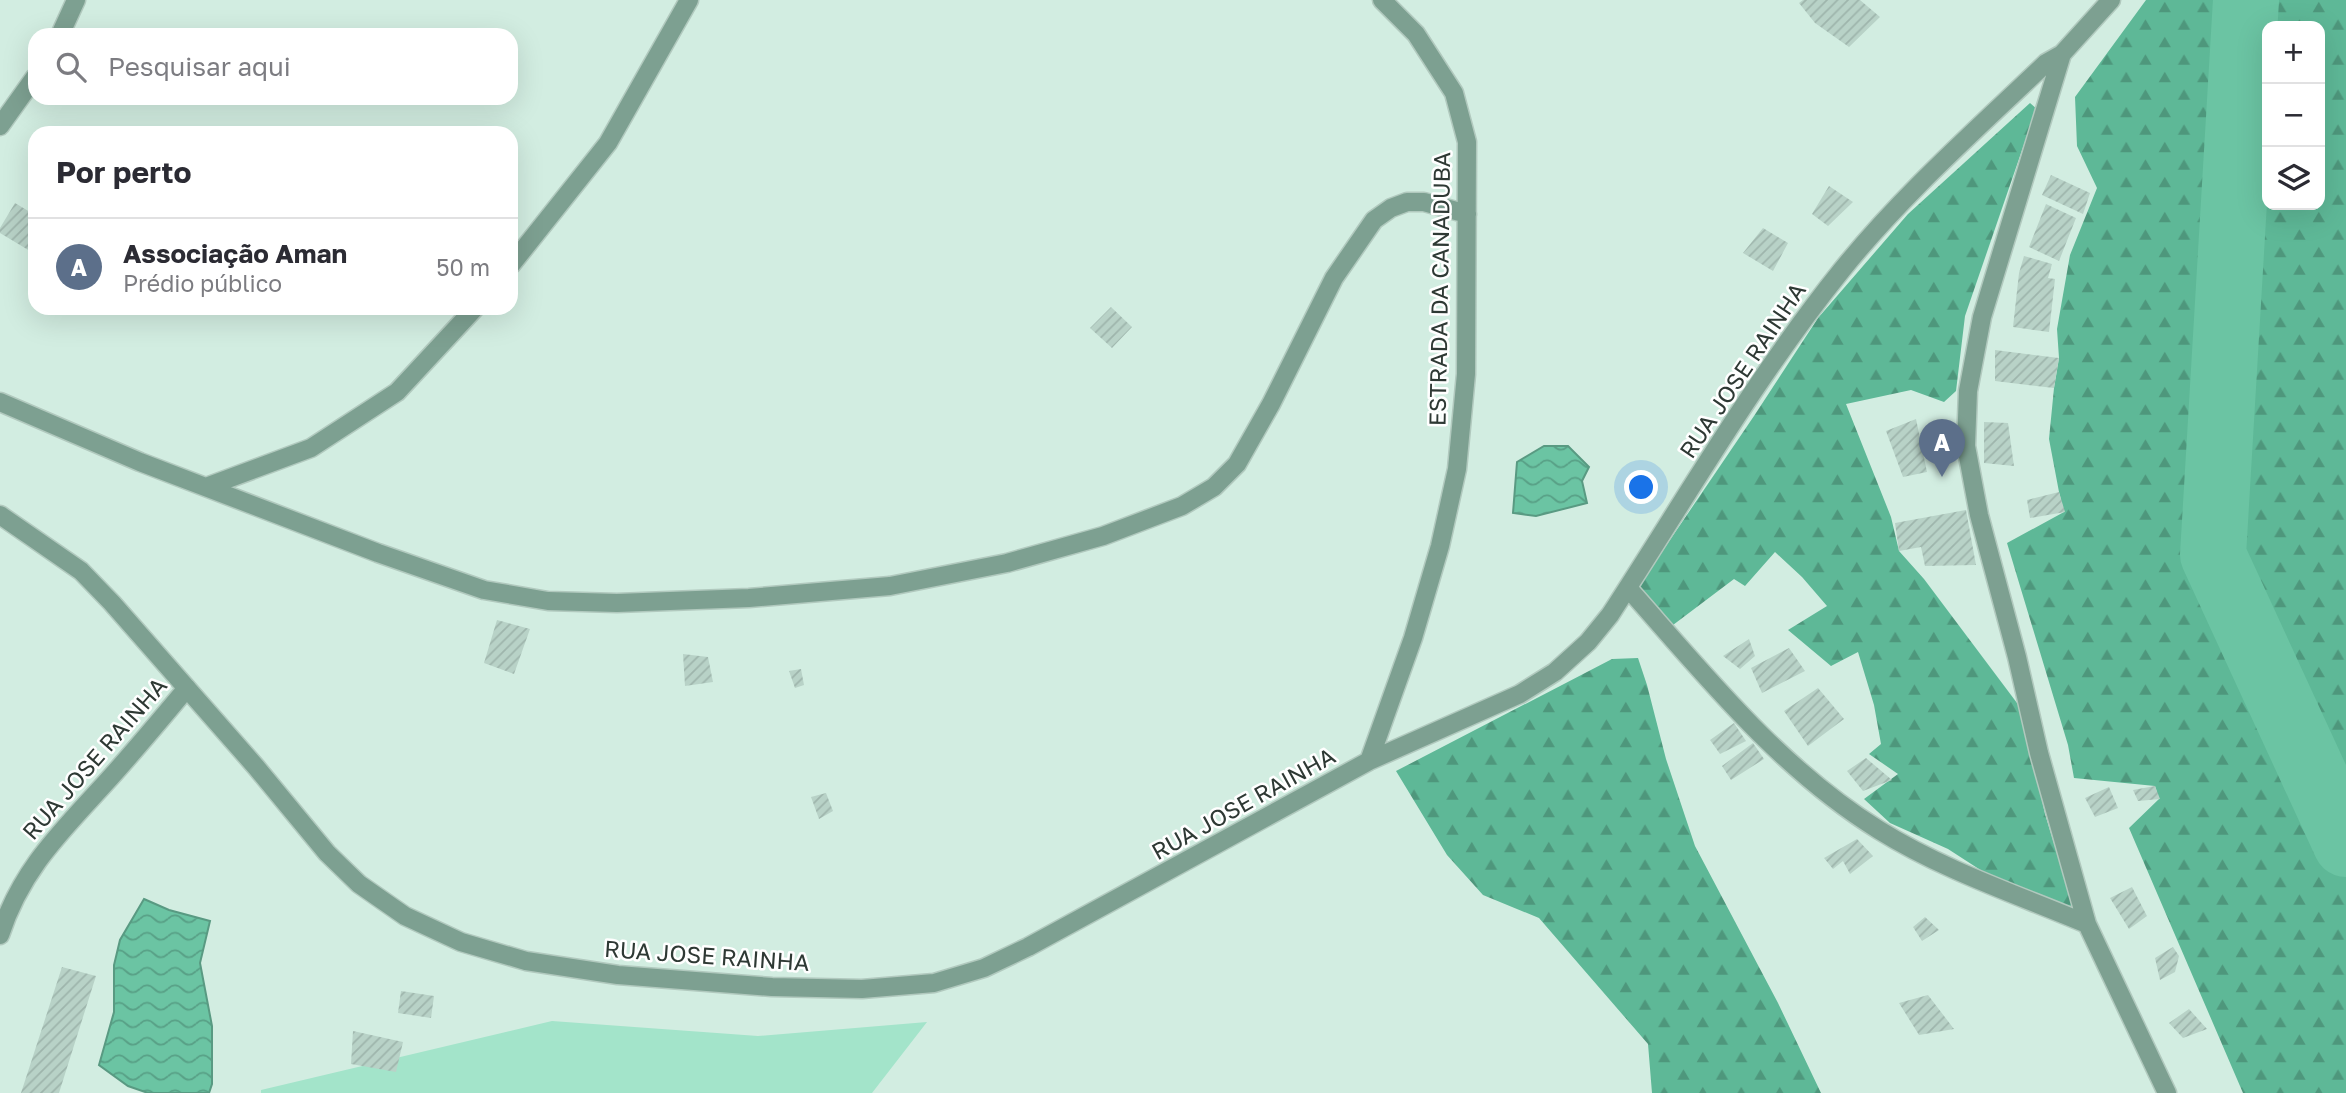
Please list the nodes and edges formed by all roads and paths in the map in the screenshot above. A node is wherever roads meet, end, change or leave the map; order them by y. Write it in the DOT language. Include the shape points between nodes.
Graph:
graph roads {
  1 [pos="76,0"];
  2 [pos="689,0"];
  3 [pos="1382,0"];
  4 [pos="2111,0"];
  5 [pos="63,28"];
  6 [pos="2062,54"];
  7 [pos="28,87"];
  8 [pos="0,126"];
  9 [pos="1467,214"];
  10 [pos="518,256"];
  11 [pos="468,315"];
  12 [pos="0,402"];
  13 [pos="206,487"];
  14 [pos="0,515"];
  15 [pos="1628,587"];
  16 [pos="187,688"];
  17 [pos="1369,761"];
  18 [pos="2087,924"];
  19 [pos="0,935"];
  20 [pos="2166,1093"];
  1 -- 5 [label="street"];
  2 -- 10 [label="street" via="608,143"];
  3 -- 9 [label="street, ESTRADA DA CANADUBA" via="1416,34 1454,93 1467,142"];
  4 -- 6 [label="street, RUA JOSE RAINHA"];
  6 -- 15 [label="street, RUA JOSE RAINHA" via="2046,63 1936,168 1841,271 1749,399"];
  6 -- 18 [label="street" via="1982,317 1968,391 1966,446 1979,515"];
  7 -- 8 [label="street"];
  9 -- 13 [label="street" via="1407,202 1374,220 1334,278 1237,464 1214,487 1182,506 1103,536 1007,563 890,586 774,596 617,603 548,601 484,590"];
  9 -- 17 [label="street, ESTRADA DA CANADUBA" via="1466,374 1457,469 1417,625"];
  11 -- 13 [label="street" via="397,392 311,448"];
  12 -- 13 [label="street"];
  14 -- 16 [label="street, RUA JOSE RAINHA" via="81,571"];
  15 -- 17 [label="street, RUA JOSE RAINHA" via="1588,642 1555,672 1520,694"];
  15 -- 18 [label="street" via="1719,691 1830,797 1921,854"];
  16 -- 17 [label="street, RUA JOSE RAINHA" via="327,853 359,884 405,916 461,942 526,961 618,975 772,987 862,989 934,983 984,968"];
  16 -- 19 [label="street, RUA JOSE RAINHA" via="56,836 26,876"];
  18 -- 20 [label="street"];
}
